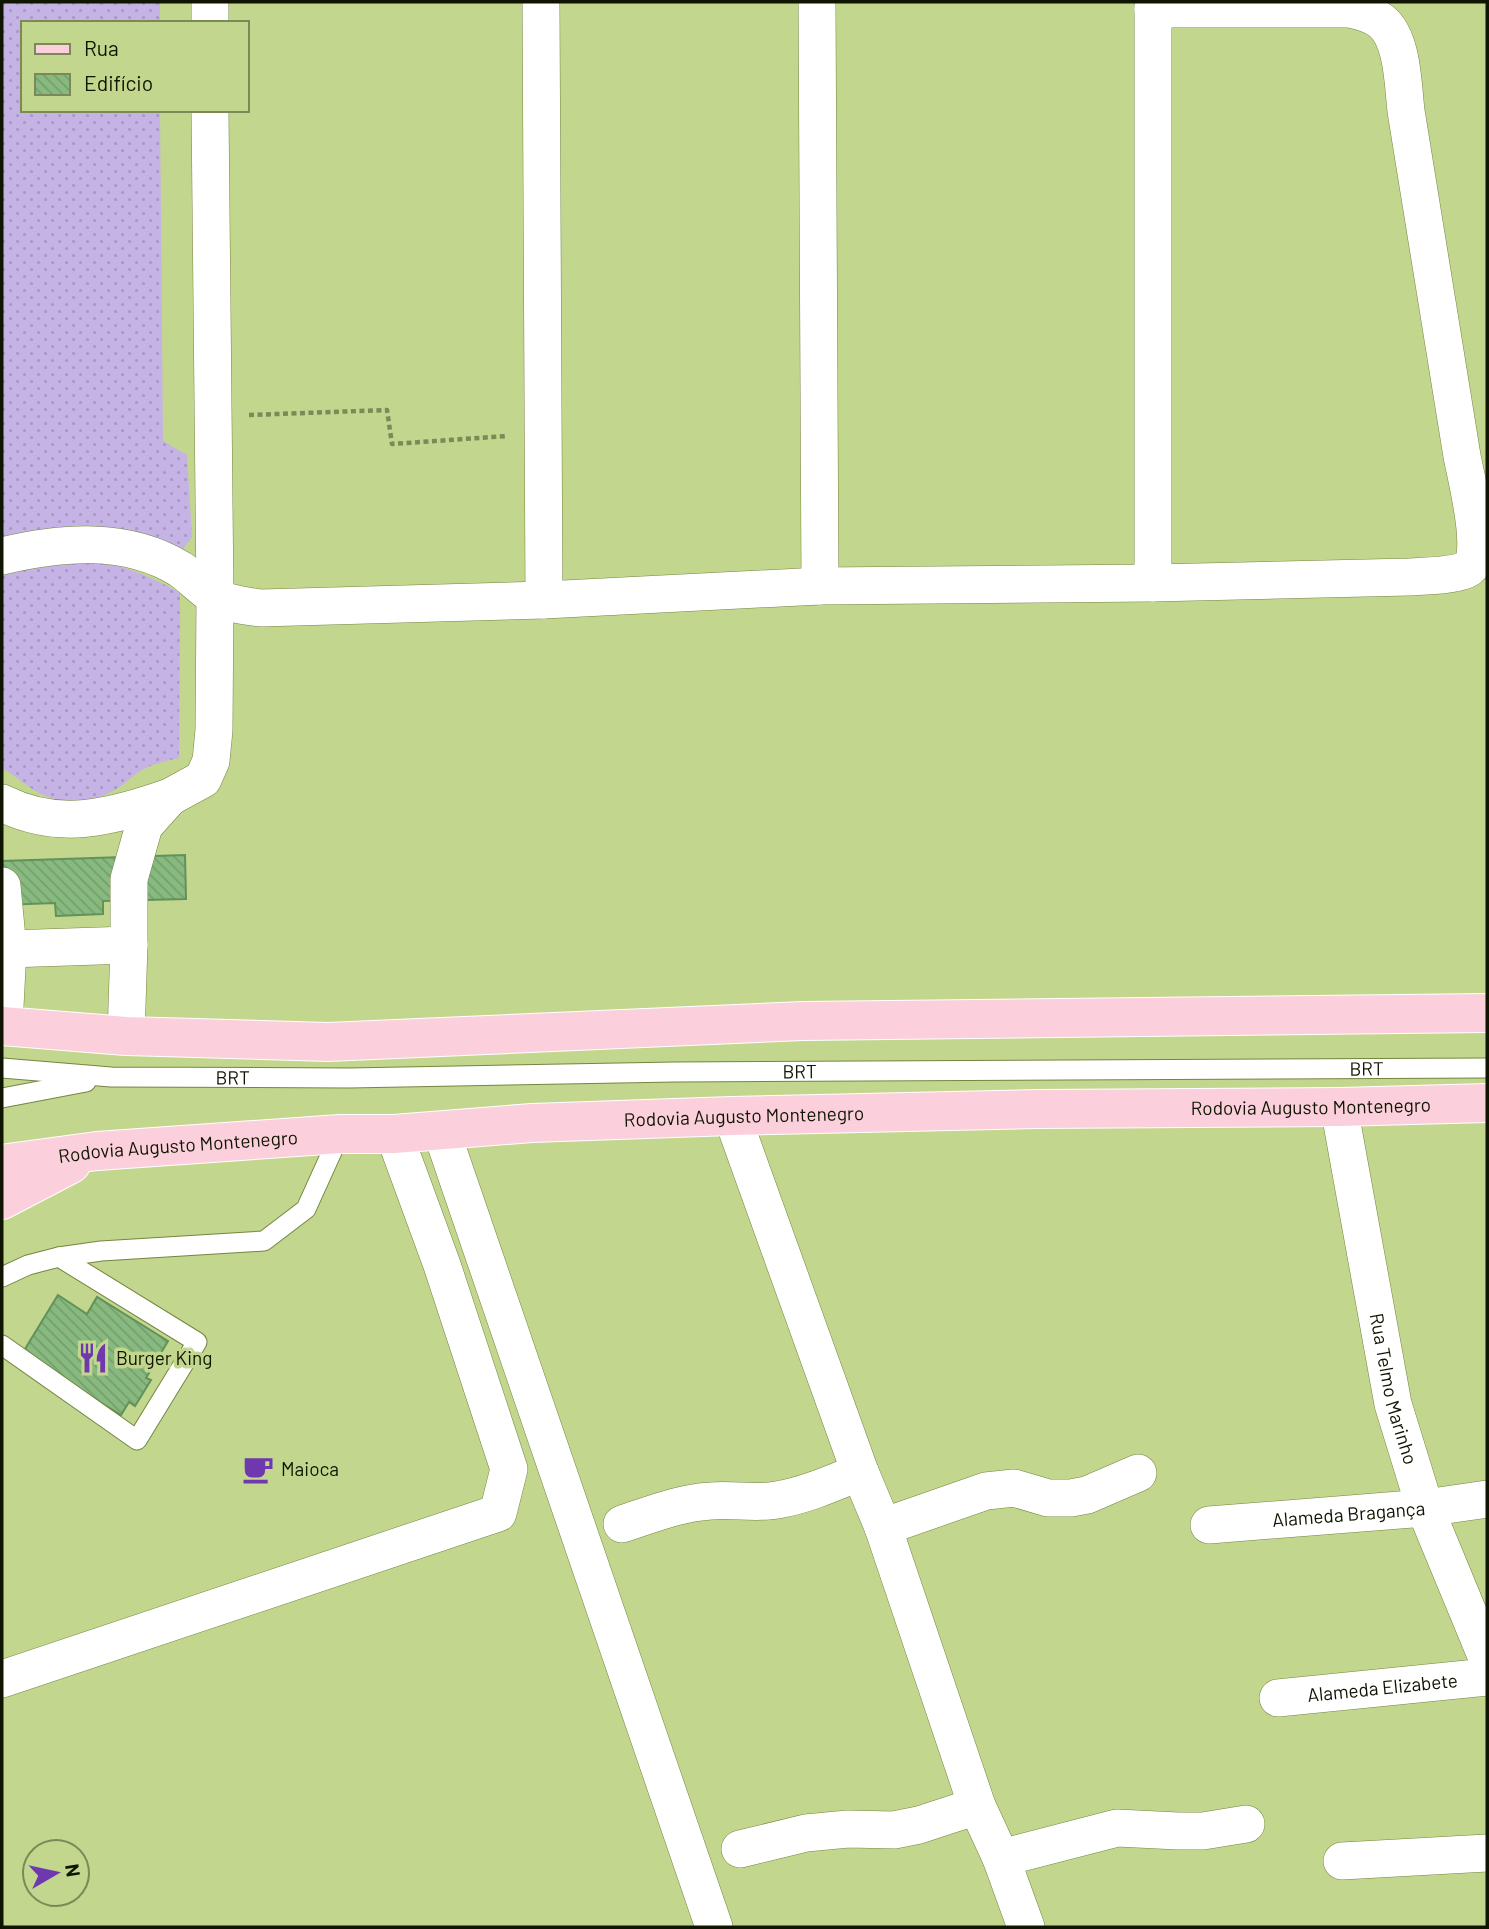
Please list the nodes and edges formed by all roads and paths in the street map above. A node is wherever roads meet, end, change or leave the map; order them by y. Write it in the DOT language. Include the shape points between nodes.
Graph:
graph roads {
  1 [pos="210,2"];
  2 [pos="541,2"];
  3 [pos="817,2"];
  4 [pos="1153,5"];
  5 [pos="210,21"];
  6 [pos="210,112"];
  7 [pos="213,417"];
  8 [pos="543,433"];
  9 [pos="2,556"];
  10 [pos="1153,583"];
  11 [pos="820,586"];
  12 [pos="215,597"];
  13 [pos="544,600"];
  14 [pos="170,797"];
  15 [pos="2,803"];
  16 [pos="2,886"];
  17 [pos="129,945"];
  18 [pos="8,949"];
  19 [pos="1487,1013"];
  20 [pos="3,1026"];
  21 [pos="126,1036"];
  22 [pos="2,1068"];
  23 [pos="1487,1068"];
  24 [pos="111,1077"];
  25 [pos="2,1098"];
  26 [pos="1487,1103"];
  27 [pos="1339,1107"];
  28 [pos="732,1116"];
  29 [pos="441,1130"];
  30 [pos="340,1134"];
  31 [pos="394,1134"];
  32 [pos="97,1152"];
  33 [pos="2,1164"];
  34 [pos="2,1200"];
  35 [pos="60,1257"];
  36 [pos="2,1277"];
  37 [pos="2,1345"];
  38 [pos="860,1472"];
  39 [pos="1138,1473"];
  40 [pos="1487,1499"];
  41 [pos="1425,1508"];
  42 [pos="622,1524"];
  43 [pos="1209,1525"];
  44 [pos="883,1527"];
  45 [pos="1487,1658"];
  46 [pos="1487,1677"];
  47 [pos="2,1679"];
  48 [pos="1278,1698"];
  49 [pos="977,1806"];
  50 [pos="1246,1824"];
  51 [pos="740,1849"];
  52 [pos="1487,1853"];
  53 [pos="1001,1858"];
  54 [pos="1342,1861"];
  55 [pos="714,1927"];
  56 [pos="1026,1927"];
  1 -- 5 [label="street"];
  2 -- 8 [label="street"];
  3 -- 11 [label="street"];
  4 -- 10 [label="street"];
  4 -- 10 [label="street" via="1350,9 1382,21 1393,35 1476,552 1469,568 1447,574"];
  6 -- 7 [label="street"];
  7 -- 8 [label="path" via="387,410 392,444"];
  7 -- 12 [label="street"];
  8 -- 13 [label="street"];
  9 -- 12 [label="street" via="67,544 113,546 146,553 180,569"];
  10 -- 11 [label="street"];
  11 -- 13 [label="street"];
  12 -- 13 [label="street" via="261,608"];
  12 -- 14 [label="street" via="211,761 203,779"];
  14 -- 15 [label="street" via="104,817 72,820 34,817"];
  14 -- 17 [label="street" via="144,826 132,868"];
  16 -- 18 [label="street"];
  17 -- 18 [label="street"];
  17 -- 21 [label="street"];
  18 -- 20 [label="street"];
  19 -- 21 [label="main road" via="803,1021 328,1042"];
  20 -- 21 [label="main road"];
  22 -- 24 [label="lane, BRT"];
  23 -- 24 [label="lane, BRT"];
  24 -- 25 [label="lane, BRT"];
  26 -- 27 [label="main road, Rodovia Augusto Montenegro"];
  27 -- 28 [label="main road, Rodovia Augusto Montenegro"];
  27 -- 41 [label="street, Rua Telmo Marinho" via="1393,1404"];
  28 -- 29 [label="main road, Rodovia Augusto Montenegro"];
  28 -- 38 [label="street"];
  29 -- 31 [label="main road, Rodovia Augusto Montenegro"];
  29 -- 55 [label="street"];
  30 -- 31 [label="main road, Rodovia Augusto Montenegro"];
  30 -- 32 [label="main road, Rodovia Augusto Montenegro"];
  30 -- 35 [label="lane" via="306,1209 264,1241"];
  31 -- 47 [label="street" via="509,1469 498,1513"];
  32 -- 33 [label="main road, Rodovia Augusto Montenegro"];
  32 -- 34 [label="main road"];
  35 -- 36 [label="lane"];
  35 -- 37 [label="lane" via="197,1342 137,1440"];
  38 -- 42 [label="street" via="775,1501 682,1504"];
  38 -- 44 [label="street"];
  39 -- 44 [label="street" via="1071,1498 1048,1498 1014,1489 986,1490"];
  40 -- 41 [label="street, Alameda Bragança"];
  41 -- 43 [label="street, Alameda Bragança"];
  41 -- 45 [label="street, Rua Telmo Marinho"];
  44 -- 49 [label="street"];
  46 -- 48 [label="street, Alameda Elizabete"];
  49 -- 51 [label="street" via="894,1830 806,1833"];
  49 -- 53 [label="street"];
  50 -- 53 [label="street" via="1166,1832 1117,1828"];
  52 -- 54 [label="street"];
  53 -- 56 [label="street"];
}
